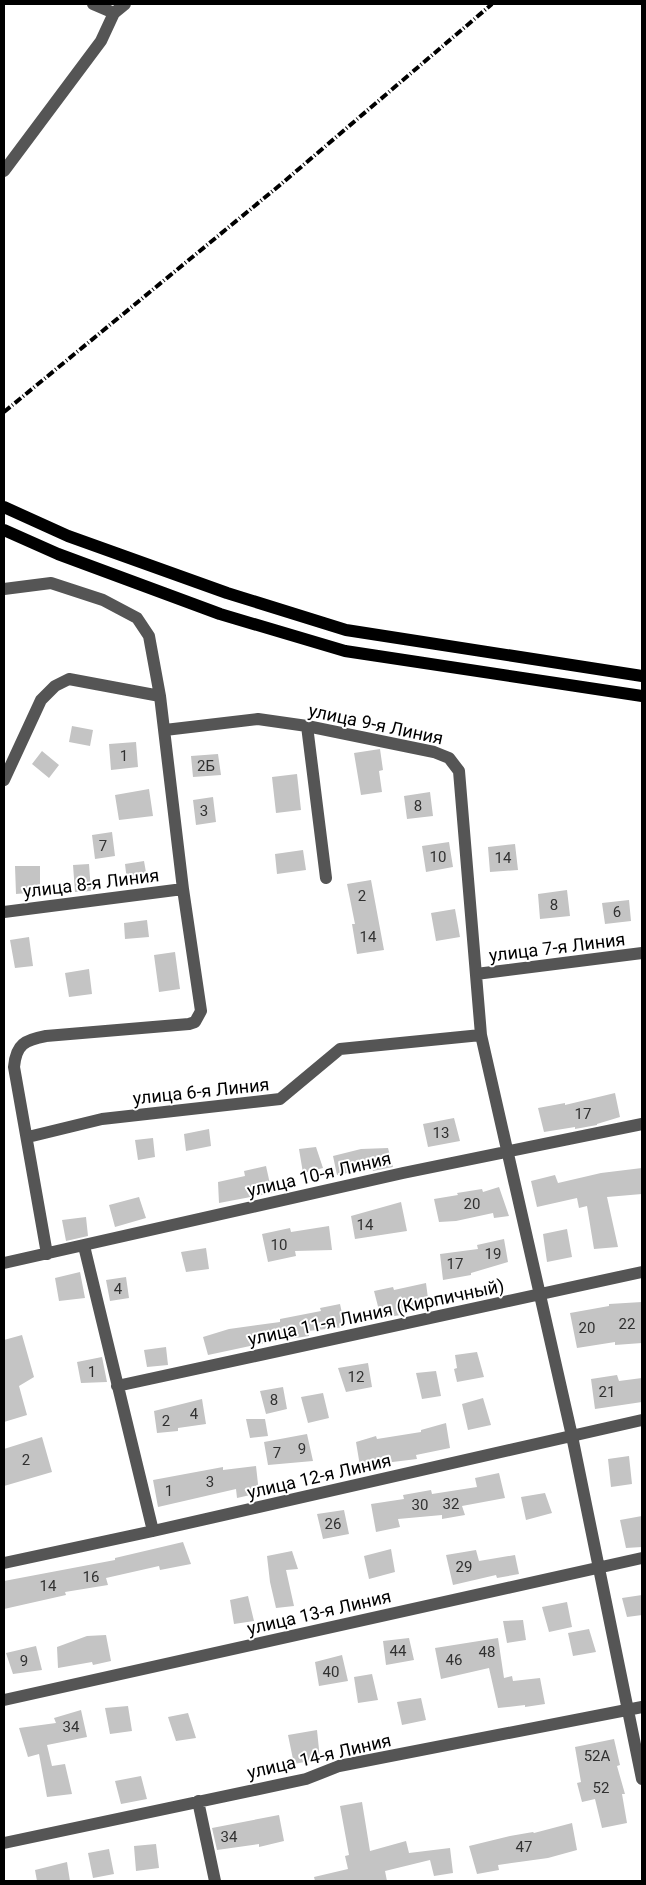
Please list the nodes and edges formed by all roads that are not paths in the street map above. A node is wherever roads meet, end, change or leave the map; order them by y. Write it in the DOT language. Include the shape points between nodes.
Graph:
graph roads {
  1 [pos="93,4"];
  2 [pos="125,4"];
  3 [pos="114,13"];
  4 [pos="4,171"];
  5 [pos="4,507"];
  6 [pos="4,530"];
  7 [pos="4,589"];
  8 [pos="642,676"];
  9 [pos="160,696"];
  10 [pos="642,696"];
  11 [pos="307,726"];
  12 [pos="165,730"];
  13 [pos="4,780"];
  14 [pos="326,878"];
  15 [pos="184,889"];
  16 [pos="4,912"];
  17 [pos="642,953"];
  18 [pos="476,974"];
  19 [pos="481,1035"];
  20 [pos="642,1124"];
  21 [pos="28,1137"];
  22 [pos="507,1152"];
  23 [pos="84,1246"];
  24 [pos="47,1254"];
  25 [pos="4,1264"];
  26 [pos="642,1272"];
  27 [pos="539,1294"];
  28 [pos="117,1386"];
  29 [pos="642,1420"];
  30 [pos="572,1436"];
  31 [pos="153,1531"];
  32 [pos="642,1558"];
  33 [pos="4,1563"];
  34 [pos="599,1568"];
  35 [pos="4,1700"];
  36 [pos="642,1707"];
  37 [pos="627,1710"];
  38 [pos="642,1778"];
  39 [pos="198,1801"];
  40 [pos="4,1843"];
  41 [pos="215,1881"];
  1 -- 3 [label="street"];
  2 -- 3 [label="street"];
  3 -- 4 [label="street" via="101,41"];
  5 -- 8 [label="main road" via="68,536 227,593 346,630"];
  6 -- 10 [label="main road" via="58,554 220,614 345,651"];
  7 -- 9 [label="street" via="51,583 104,600 137,618 149,636"];
  9 -- 12 [label="street"];
  9 -- 13 [label="street" via="69,680 54,686 41,700"];
  11 -- 12 [label="street, улица 9-я Линия" via="258,719"];
  11 -- 14 [label="street"];
  11 -- 18 [label="street, улица 9-я Линия" via="434,752 449,758 459,771"];
  12 -- 15 [label="street"];
  15 -- 16 [label="street, улица 8-я Линия"];
  15 -- 21 [label="street" via="201,1004 199,1016 189,1024 46,1036 21,1044 14,1067"];
  17 -- 18 [label="street, улица 7-я Линия"];
  18 -- 19 [label="street, улица 9-я Линия"];
  19 -- 21 [label="street, улица 6-я Линия" via="340,1048 280,1099 102,1119"];
  19 -- 22 [label="street"];
  20 -- 22 [label="street, улица 10-я Линия"];
  21 -- 24 [label="street"];
  22 -- 23 [label="street, улица 10-я Линия"];
  22 -- 27 [label="street"];
  23 -- 24 [label="street, улица 10-я Линия"];
  23 -- 28 [label="street"];
  24 -- 25 [label="street, улица 10-я Линия"];
  26 -- 27 [label="street, улица 11-я Линия (Кирпичный)"];
  27 -- 28 [label="street, улица 11-я Линия (Кирпичный)"];
  27 -- 30 [label="street"];
  28 -- 31 [label="street"];
  29 -- 30 [label="street, улица 12-я Линия"];
  30 -- 31 [label="street, улица 12-я Линия"];
  30 -- 34 [label="street"];
  31 -- 33 [label="street, улица 12-я Линия"];
  32 -- 34 [label="street, улица 13-я Линия"];
  34 -- 35 [label="street, улица 13-я Линия"];
  34 -- 37 [label="street"];
  36 -- 37 [label="street, улица 14-я Линия"];
  37 -- 38 [label="street"];
  37 -- 39 [label="street, улица 14-я Линия" via="339,1766 306,1779"];
  39 -- 40 [label="street, улица 14-я Линия"];
  39 -- 41 [label="street"];
}
